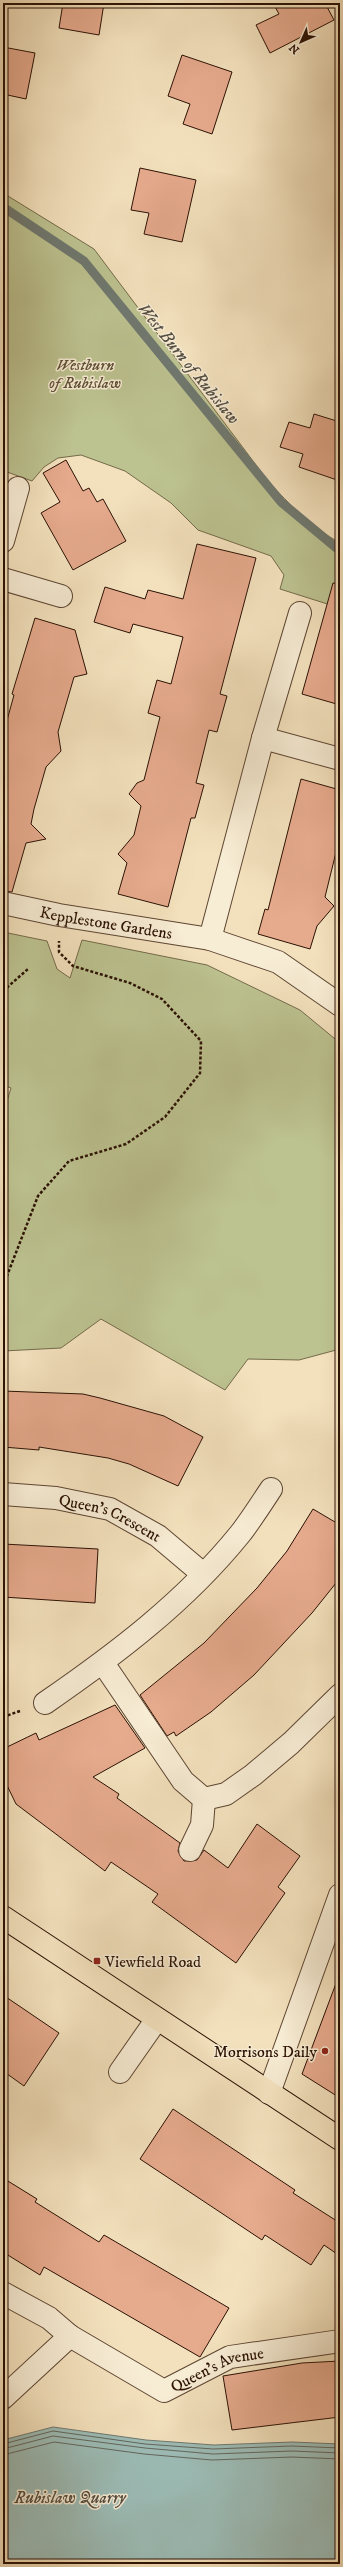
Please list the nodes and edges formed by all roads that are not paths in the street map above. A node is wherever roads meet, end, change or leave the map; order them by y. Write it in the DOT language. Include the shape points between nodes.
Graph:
graph roads {
  1 [pos="18,488"];
  2 [pos="3,541"];
  3 [pos="3,579"];
  4 [pos="61,596"];
  5 [pos="300,613"];
  6 [pos="263,738"];
  7 [pos="340,759"];
  8 [pos="3,903"];
  9 [pos="210,938"];
  10 [pos="340,1005"];
  11 [pos="271,1489"];
  12 [pos="3,1494"];
  13 [pos="203,1574"];
  14 [pos="103,1663"];
  15 [pos="340,1695"];
  16 [pos="45,1703"];
  17 [pos="204,1799"];
  18 [pos="190,1850"];
  19 [pos="340,1895"];
  20 [pos="3,1918"];
  21 [pos="157,2019"];
  22 [pos="120,2072"];
  23 [pos="269,2092"];
  24 [pos="340,2139"];
  25 [pos="4,2295"];
  26 [pos="70,2336"];
  27 [pos="340,2341"];
  28 [pos="3,2398"];
  1 -- 2 [label="street"];
  3 -- 4 [label="street"];
  5 -- 6 [label="street"];
  6 -- 7 [label="street"];
  6 -- 9 [label="street"];
  8 -- 9 [label="street, Kepplestone Gardens" via="59,915"];
  9 -- 10 [label="street, Kepplestone Gardens" via="278,962"];
  11 -- 13 [label="street" via="240,1534"];
  12 -- 13 [label="street, Queen's Crescent" via="56,1498 110,1509 158,1536"];
  13 -- 14 [label="street" via="152,1624"];
  14 -- 16 [label="street"];
  14 -- 17 [label="street" via="183,1782"];
  15 -- 17 [label="street" via="291,1743 253,1775 226,1794"];
  17 -- 18 [label="street" via="202,1825"];
  19 -- 23 [label="street"];
  20 -- 21 [label="main road"];
  21 -- 22 [label="street"];
  21 -- 23 [label="main road"];
  23 -- 24 [label="main road"];
  25 -- 26 [label="street, Queen's Avenue" via="49,2318"];
  26 -- 27 [label="street, Queen's Avenue" via="164,2391 230,2357"];
  26 -- 28 [label="street"];
}
